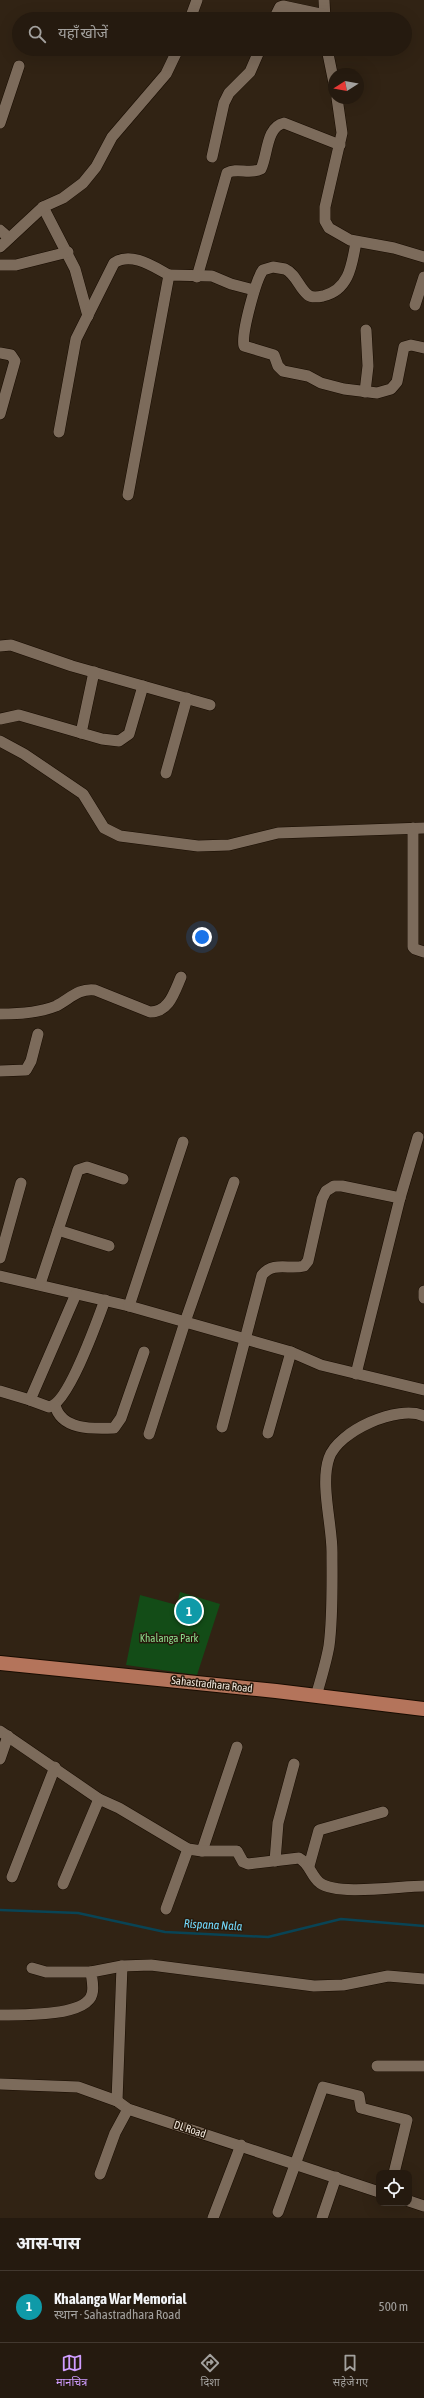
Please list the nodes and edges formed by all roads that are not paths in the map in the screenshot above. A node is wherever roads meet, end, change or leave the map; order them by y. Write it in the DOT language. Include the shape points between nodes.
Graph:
graph roads {
  1 [pos="197,0"];
  2 [pos="324,0"];
  3 [pos="193,12"];
  4 [pos="278,12"];
  5 [pos="306,12"];
  6 [pos="325,12"];
  7 [pos="175,56"];
  8 [pos="257,56"];
  9 [pos="327,56"];
  10 [pos="19,66"];
  11 [pos="330,68"];
  12 [pos="338,104"];
  13 [pos="0,123"];
  14 [pos="340,145"];
  15 [pos="212,156"];
  16 [pos="43,207"];
  17 [pos="0,230"];
  18 [pos="10,238"];
  19 [pos="356,242"];
  20 [pos="0,247"];
  21 [pos="68,252"];
  22 [pos="424,257"];
  23 [pos="0,265"];
  24 [pos="169,275"];
  25 [pos="196,277"];
  26 [pos="424,277"];
  27 [pos="254,290"];
  28 [pos="416,305"];
  29 [pos="88,316"];
  30 [pos="366,330"];
  31 [pos="424,348"];
  32 [pos="0,353"];
  33 [pos="365,392"];
  34 [pos="0,414"];
  35 [pos="59,432"];
  36 [pos="128,495"];
  37 [pos="0,646"];
  38 [pos="94,672"];
  39 [pos="143,686"];
  40 [pos="187,698"];
  41 [pos="210,705"];
  42 [pos="0,719"];
  43 [pos="81,733"];
  44 [pos="0,741"];
  45 [pos="166,773"];
  46 [pos="418,828"];
  47 [pos="424,952"];
  48 [pos="180,978"];
  49 [pos="0,1014"];
  50 [pos="38,1034"];
  51 [pos="0,1071"];
  52 [pos="418,1137"];
  53 [pos="183,1142"];
  54 [pos="123,1179"];
  55 [pos="234,1182"];
  56 [pos="21,1183"];
  57 [pos="400,1198"];
  58 [pos="58,1230"];
  59 [pos="109,1246"];
  60 [pos="0,1258"];
  61 [pos="0,1278"];
  62 [pos="40,1284"];
  63 [pos="424,1291"];
  64 [pos="76,1294"];
  65 [pos="424,1298"];
  66 [pos="105,1300"];
  67 [pos="128,1306"];
  68 [pos="185,1322"];
  69 [pos="246,1339"];
  70 [pos="144,1352"];
  71 [pos="291,1352"];
  72 [pos="356,1374"];
  73 [pos="424,1390"];
  74 [pos="0,1391"];
  75 [pos="30,1400"];
  76 [pos="55,1405"];
  77 [pos="424,1416"];
  78 [pos="222,1427"];
  79 [pos="268,1433"];
  80 [pos="149,1434"];
  81 [pos="0,1663"];
  82 [pos="316,1696"];
  83 [pos="424,1709"];
  84 [pos="4,1733"];
  85 [pos="237,1747"];
  86 [pos="0,1759"];
  87 [pos="294,1764"];
  88 [pos="55,1767"];
  89 [pos="99,1799"];
  90 [pos="382,1812"];
  91 [pos="188,1849"];
  92 [pos="202,1851"];
  93 [pos="275,1861"];
  94 [pos="309,1866"];
  95 [pos="12,1877"];
  96 [pos="63,1884"];
  97 [pos="424,1886"];
  98 [pos="166,1909"];
  99 [pos="122,1966"];
  100 [pos="32,1968"];
  101 [pos="91,1972"];
  102 [pos="424,1979"];
  103 [pos="0,2015"];
  104 [pos="377,2066"];
  105 [pos="424,2066"];
  106 [pos="0,2084"];
  107 [pos="117,2101"];
  108 [pos="128,2109"];
  109 [pos="240,2145"];
  110 [pos="297,2164"];
  111 [pos="395,2170"];
  112 [pos="100,2174"];
  113 [pos="336,2177"];
  114 [pos="376,2191"];
  115 [pos="412,2202"];
  116 [pos="424,2206"];
  117 [pos="278,2212"];
  118 [pos="213,2218"];
  119 [pos="322,2218"];
  1 -- 3 [label="street"];
  2 -- 6 [label="street"];
  4 -- 5 [label="street" via="283,6"];
  7 -- 16 [label="street" via="166,74 112,137 96,167 83,183 63,198"];
  8 -- 15 [label="street" via="250,72 229,93 224,103"];
  9 -- 11 [label="street"];
  10 -- 13 [label="street"];
  12 -- 14 [label="street" via="342,133"];
  14 -- 19 [label="street" via="325,207 325,221 329,228"];
  14 -- 25 [label="street" via="284,123 277,124 272,131 262,169 257,172 227,173"];
  16 -- 18 [label="street"];
  16 -- 21 [label="street"];
  17 -- 18 [label="street"];
  18 -- 20 [label="street"];
  19 -- 22 [label="street" via="394,248"];
  19 -- 27 [label="street" via="348,277 339,289 331,294 314,298 308,295 289,271 273,267 260,273"];
  21 -- 23 [label="street" via="16,265"];
  21 -- 29 [label="street"];
  24 -- 25 [label="street"];
  24 -- 29 [label="street" via="133,259 118,260 114,263"];
  24 -- 36 [label="street"];
  25 -- 27 [label="street" via="212,276"];
  26 -- 28 [label="street"];
  27 -- 33 [label="street" via="243,340 246,348 274,354 278,366 283,371 308,376 321,383 344,389"];
  29 -- 35 [label="street" via="76,339"];
  30 -- 33 [label="street" via="368,366"];
  31 -- 33 [label="street" via="411,345 404,347 397,382 391,389 377,393"];
  32 -- 34 [label="street" via="11,355 15,361"];
  37 -- 38 [label="street" via="10,645"];
  38 -- 39 [label="street"];
  38 -- 43 [label="street"];
  39 -- 40 [label="street"];
  39 -- 43 [label="street" via="129,734 123,740 102,739"];
  40 -- 41 [label="street"];
  40 -- 45 [label="street"];
  42 -- 43 [label="street" via="19,715"];
  44 -- 46 [label="street" via="84,794 104,828 120,836 165,843 206,845 229,844 278,833"];
  46 -- 47 [label="street" via="413,947"];
  48 -- 49 [label="street" via="169,1003 158,1012 150,1012 95,990 86,989 42,1010"];
  50 -- 51 [label="street" via="26,1070"];
  52 -- 57 [label="street"];
  53 -- 67 [label="street"];
  54 -- 58 [label="street" via="88,1167 80,1168"];
  55 -- 68 [label="street"];
  56 -- 60 [label="street"];
  57 -- 69 [label="street" via="342,1186 334,1186 326,1191 308,1261 300,1267 274,1267 262,1275"];
  57 -- 72 [label="street"];
  58 -- 59 [label="street"];
  58 -- 62 [label="street"];
  61 -- 62 [label="street"];
  62 -- 64 [label="street"];
  63 -- 65 [label="street"];
  64 -- 66 [label="street"];
  64 -- 75 [label="street"];
  66 -- 67 [label="street"];
  66 -- 76 [label="street" via="81,1362"];
  67 -- 68 [label="street"];
  68 -- 69 [label="street"];
  68 -- 80 [label="street"];
  69 -- 71 [label="street"];
  69 -- 78 [label="street"];
  70 -- 76 [label="street" via="121,1418 114,1428 81,1426 66,1422 60,1418"];
  71 -- 72 [label="street" via="321,1365"];
  71 -- 79 [label="street"];
  72 -- 73 [label="street"];
  74 -- 75 [label="street"];
  75 -- 76 [label="street" via="49,1407"];
  77 -- 82 [label="street" via="416,1412 401,1414 365,1424 341,1442 328,1459 326,1482 332,1552 331,1622 329,1646"];
  81 -- 82 [label="main road, Sahastradhara Road"];
  82 -- 83 [label="main road, Sahastradhara Road"];
  84 -- 86 [label="street"];
  84 -- 88 [label="street"];
  85 -- 92 [label="street"];
  87 -- 93 [label="street" via="278,1823"];
  88 -- 89 [label="street"];
  88 -- 95 [label="street"];
  89 -- 91 [label="street"];
  89 -- 96 [label="street"];
  90 -- 94 [label="street" via="319,1830"];
  91 -- 92 [label="street"];
  91 -- 98 [label="street"];
  92 -- 93 [label="street" via="237,1851 246,1863"];
  93 -- 94 [label="street" via="299,1858"];
  94 -- 97 [label="street" via="320,1883 340,1890"];
  99 -- 101 [label="street"];
  99 -- 102 [label="street" via="151,1965 330,1987 388,1976"];
  99 -- 107 [label="street"];
  100 -- 101 [label="street" via="46,1972"];
  101 -- 103 [label="street" via="90,1999 75,2008 39,2014"];
  104 -- 105 [label="street"];
  106 -- 107 [label="street, DL Road" via="78,2087"];
  107 -- 108 [label="street, DL Road"];
  108 -- 109 [label="street, DL Road"];
  108 -- 112 [label="street" via="115,2133"];
  109 -- 110 [label="street, DL Road"];
  109 -- 118 [label="street"];
  110 -- 111 [label="street" via="320,2091 326,2087 359,2096 361,2108 407,2120"];
  110 -- 113 [label="street, DL Road"];
  110 -- 117 [label="street"];
  113 -- 114 [label="street, DL Road"];
  113 -- 119 [label="street"];
  115 -- 116 [label="street"];
}
